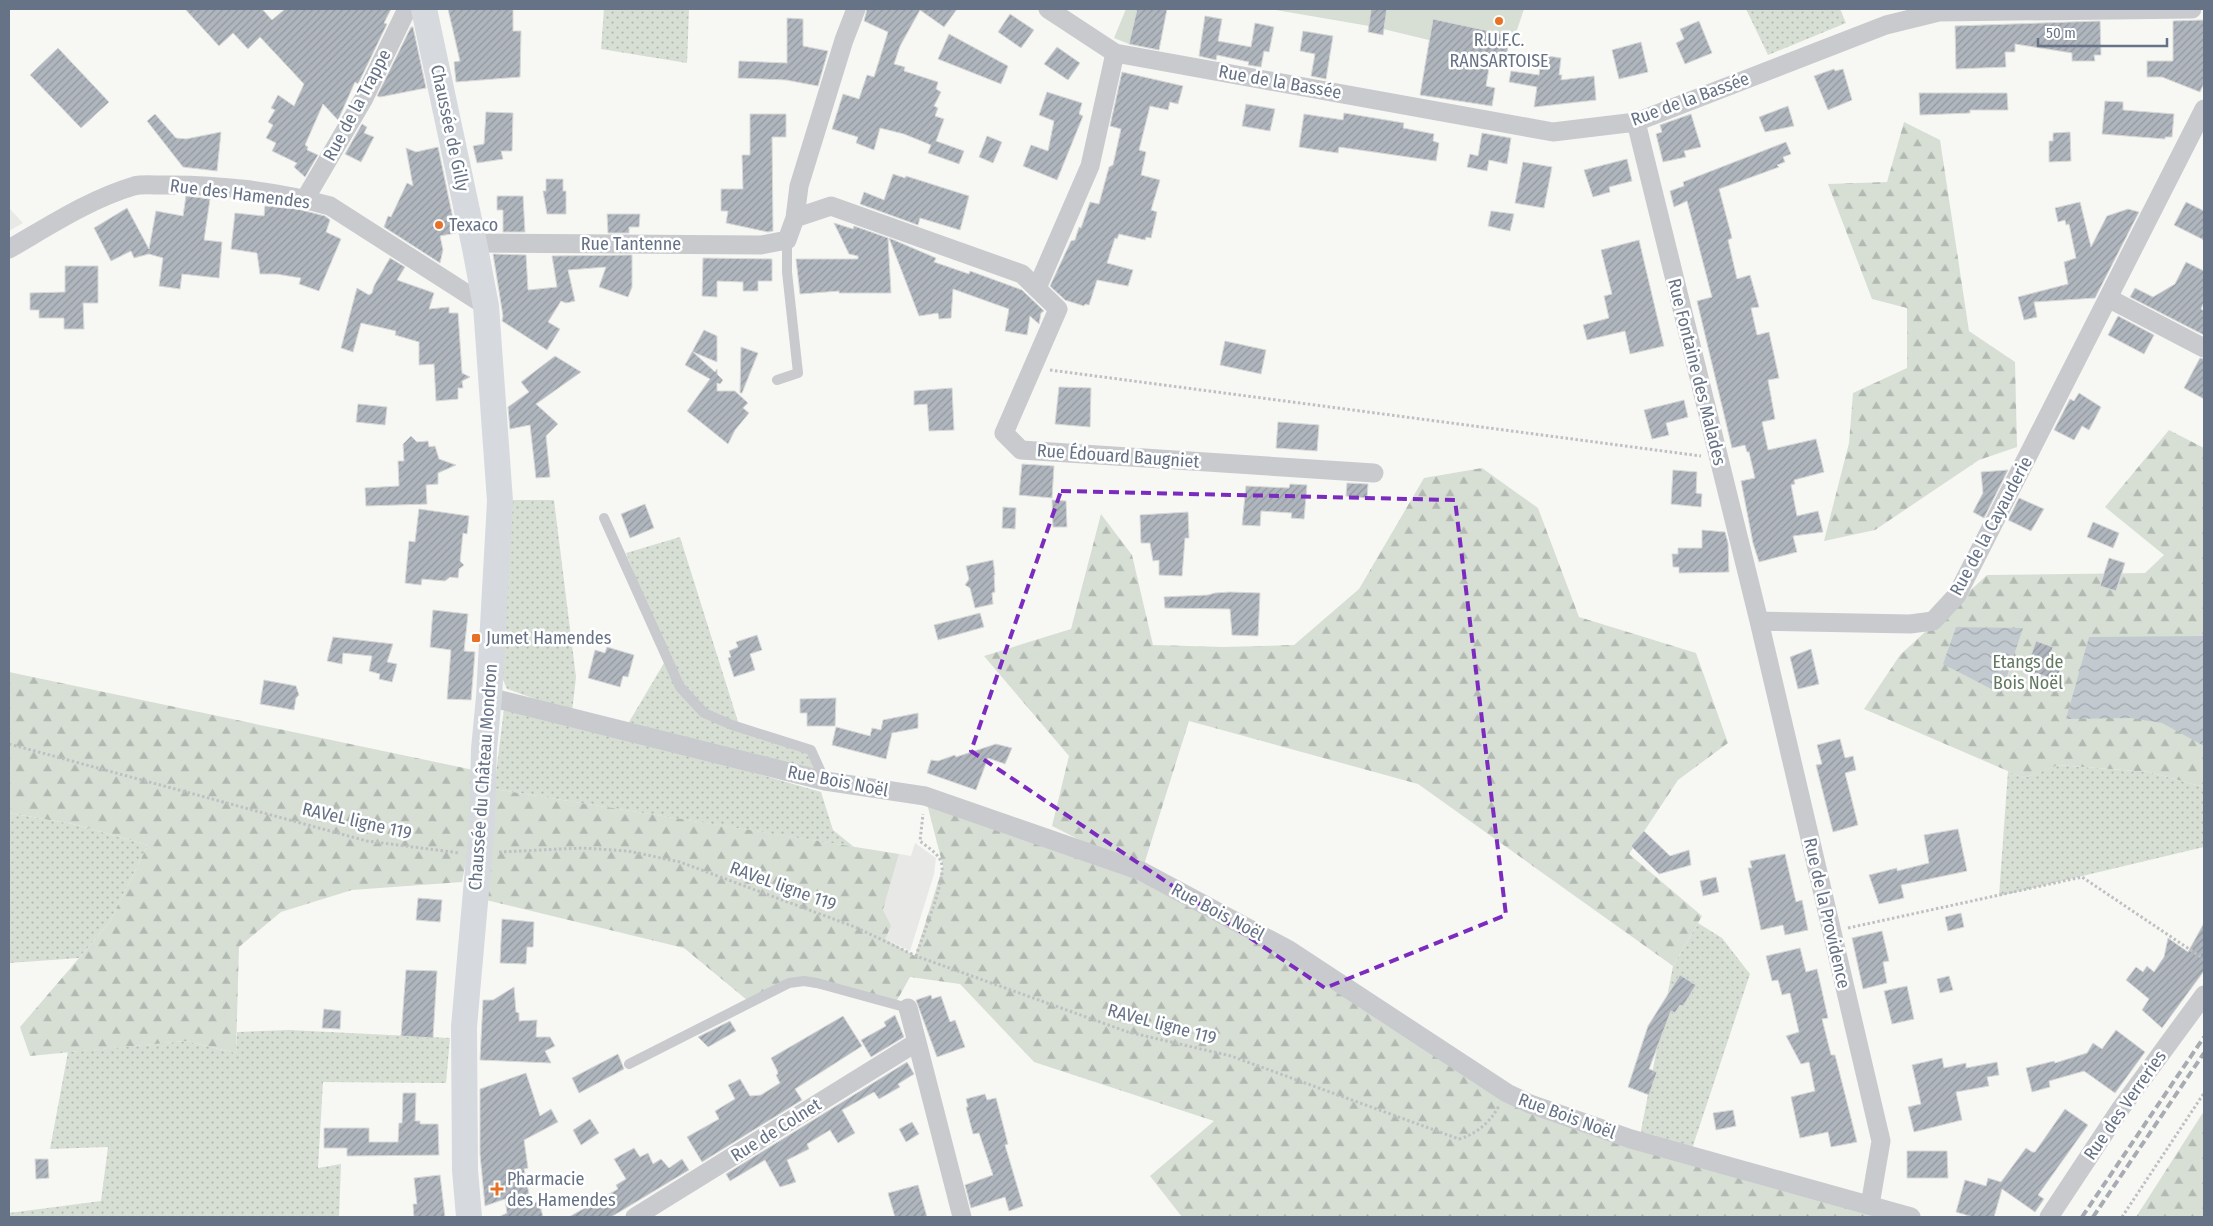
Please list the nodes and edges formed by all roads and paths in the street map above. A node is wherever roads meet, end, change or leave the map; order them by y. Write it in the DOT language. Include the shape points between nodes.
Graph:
graph roads {
  1 [pos="407,9"];
  2 [pos="424,9"];
  3 [pos="856,9"];
  4 [pos="1048,9"];
  5 [pos="2192,9"];
  6 [pos="1115,53"];
  7 [pos="2204,109"];
  8 [pos="1636,122"];
  9 [pos="305,199"];
  10 [pos="796,218"];
  11 [pos="787,240"];
  12 [pos="474,243"];
  13 [pos="9,248"];
  14 [pos="1037,288"];
  15 [pos="2108,298"];
  16 [pos="486,306"];
  17 [pos="2204,348"];
  18 [pos="1032,368"];
  19 [pos="778,380"];
  20 [pos="1719,458"];
  21 [pos="1374,473"];
  22 [pos="604,518"];
  23 [pos="1759,621"];
  24 [pos="488,697"];
  25 [pos="9,744"];
  26 [pos="825,781"];
  27 [pos="925,796"];
  28 [pos="461,853"];
  29 [pos="490,853"];
  30 [pos="1832,932"];
  31 [pos="916,956"];
  32 [pos="2204,959"];
  33 [pos="2204,995"];
  34 [pos="908,1008"];
  35 [pos="917,1042"];
  36 [pos="629,1064"];
  37 [pos="1507,1093"];
  38 [pos="2204,1093"];
  39 [pos="1870,1205"];
  40 [pos="469,1217"];
  41 [pos="635,1217"];
  42 [pos="962,1217"];
  43 [pos="1911,1217"];
  44 [pos="2049,1217"];
  45 [pos="2122,1217"];
  1 -- 9 [label="street, Rue de la Trappe" via="363,100"];
  2 -- 12 [label="main road, Chaussée de Gilly"];
  3 -- 10 [label="street" via="799,186"];
  4 -- 6 [label="street, Rue de la Bassée"];
  5 -- 8 [label="street, Rue de la Bassée" via="1939,12 1886,25"];
  6 -- 8 [label="street, Rue de la Bassée" via="1553,132"];
  6 -- 14 [label="street" via="1090,166"];
  7 -- 15 [label="street, Rue de la Cayauderie"];
  8 -- 20 [label="street, Rue Fontaine des Malades"];
  9 -- 13 [label="street, Rue des Hamendes" via="186,184 136,185 92,203"];
  9 -- 16 [label="street, Rue des Hamendes" via="330,206"];
  10 -- 11 [label="street"];
  10 -- 14 [label="street, Rue Édouard Baugniet" via="831,206 1022,274"];
  11 -- 12 [label="street, Rue Tantenne" via="761,245"];
  11 -- 19 [label="lane" via="787,272 798,373"];
  12 -- 16 [label="main road, Chaussée de Gilly"];
  14 -- 18 [label="street, Rue Édouard Baugniet" via="1058,309"];
  15 -- 17 [label="street"];
  15 -- 23 [label="street, Rue de la Cayauderie" via="1957,596 1933,621 1910,624"];
  16 -- 24 [label="main road, Chaussée du Château Mondron" via="500,501"];
  18 -- 20 [label="path"];
  18 -- 21 [label="street, Rue Édouard Baugniet" via="1004,433 1021,450"];
  20 -- 23 [label="street, Rue Fontaine des Malades"];
  22 -- 26 [label="lane" via="680,687 704,713 810,750"];
  23 -- 30 [label="street, Rue de la Providence"];
  24 -- 26 [label="street, Rue Bois Noël"];
  24 -- 40 [label="main road, Chaussée du Château Mondron" via="482,823 464,1026 465,1170"];
  25 -- 28 [label="path, RAVeL ligne 119" via="367,841"];
  26 -- 27 [label="street, Rue Bois Noël"];
  27 -- 31 [label="path" via="920,841 938,855 942,866"];
  27 -- 37 [label="street, Rue Bois Noël" via="1142,871 1289,950"];
  29 -- 31 [label="path, RAVeL ligne 119" via="582,848 628,851 680,862 854,928"];
  30 -- 32 [label="path" via="2082,878"];
  30 -- 39 [label="street, Rue de la Providence" via="1881,1141"];
  31 -- 37 [label="path, RAVeL ligne 119" via="1128,1032 1231,1056 1459,1139 1471,1135 1492,1118"];
  33 -- 44 [label="street, Rue des Verreries" via="2121,1108"];
  34 -- 35 [label="street"];
  34 -- 36 [label="lane" via="817,983 792,983"];
  35 -- 41 [label="street, Rue de Colnet"];
  35 -- 42 [label="street"];
  37 -- 39 [label="street, Rue Bois Noël" via="1630,1139"];
  38 -- 45 [label="path"];
  39 -- 43 [label="street, Rue Bois Noël"];
}
